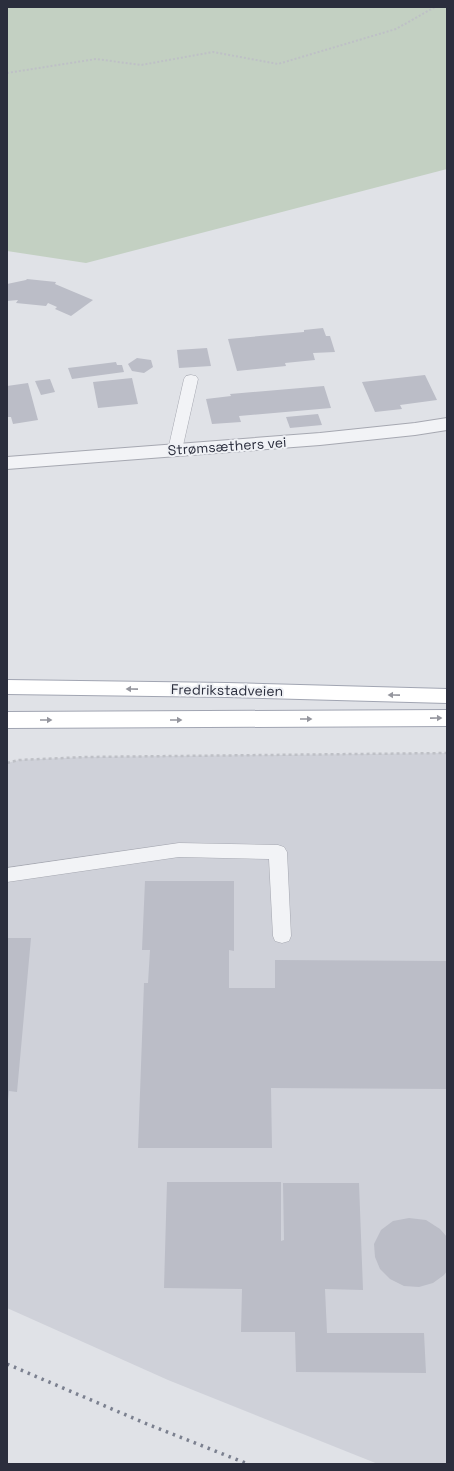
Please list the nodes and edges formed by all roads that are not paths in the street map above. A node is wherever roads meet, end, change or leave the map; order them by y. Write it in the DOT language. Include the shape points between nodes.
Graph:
graph roads {
  1 [pos="191,379"];
  2 [pos="447,424"];
  3 [pos="175,450"];
  4 [pos="7,463"];
  5 [pos="7,687"];
  6 [pos="447,696"];
  7 [pos="447,718"];
  8 [pos="7,720"];
  9 [pos="7,876"];
  10 [pos="282,936"];
  1 -- 3 [label="lane"];
  2 -- 3 [label="street, Strømsæthers vei" via="320,439"];
  3 -- 4 [label="street, Strømsæthers vei"];
  6 -- 5 [label="main road, Fredrikstadveien, one-way"];
  8 -- 7 [label="main road, Fredrikstadveien, one-way"];
  9 -- 10 [label="lane" via="179,850 278,852"];
}
